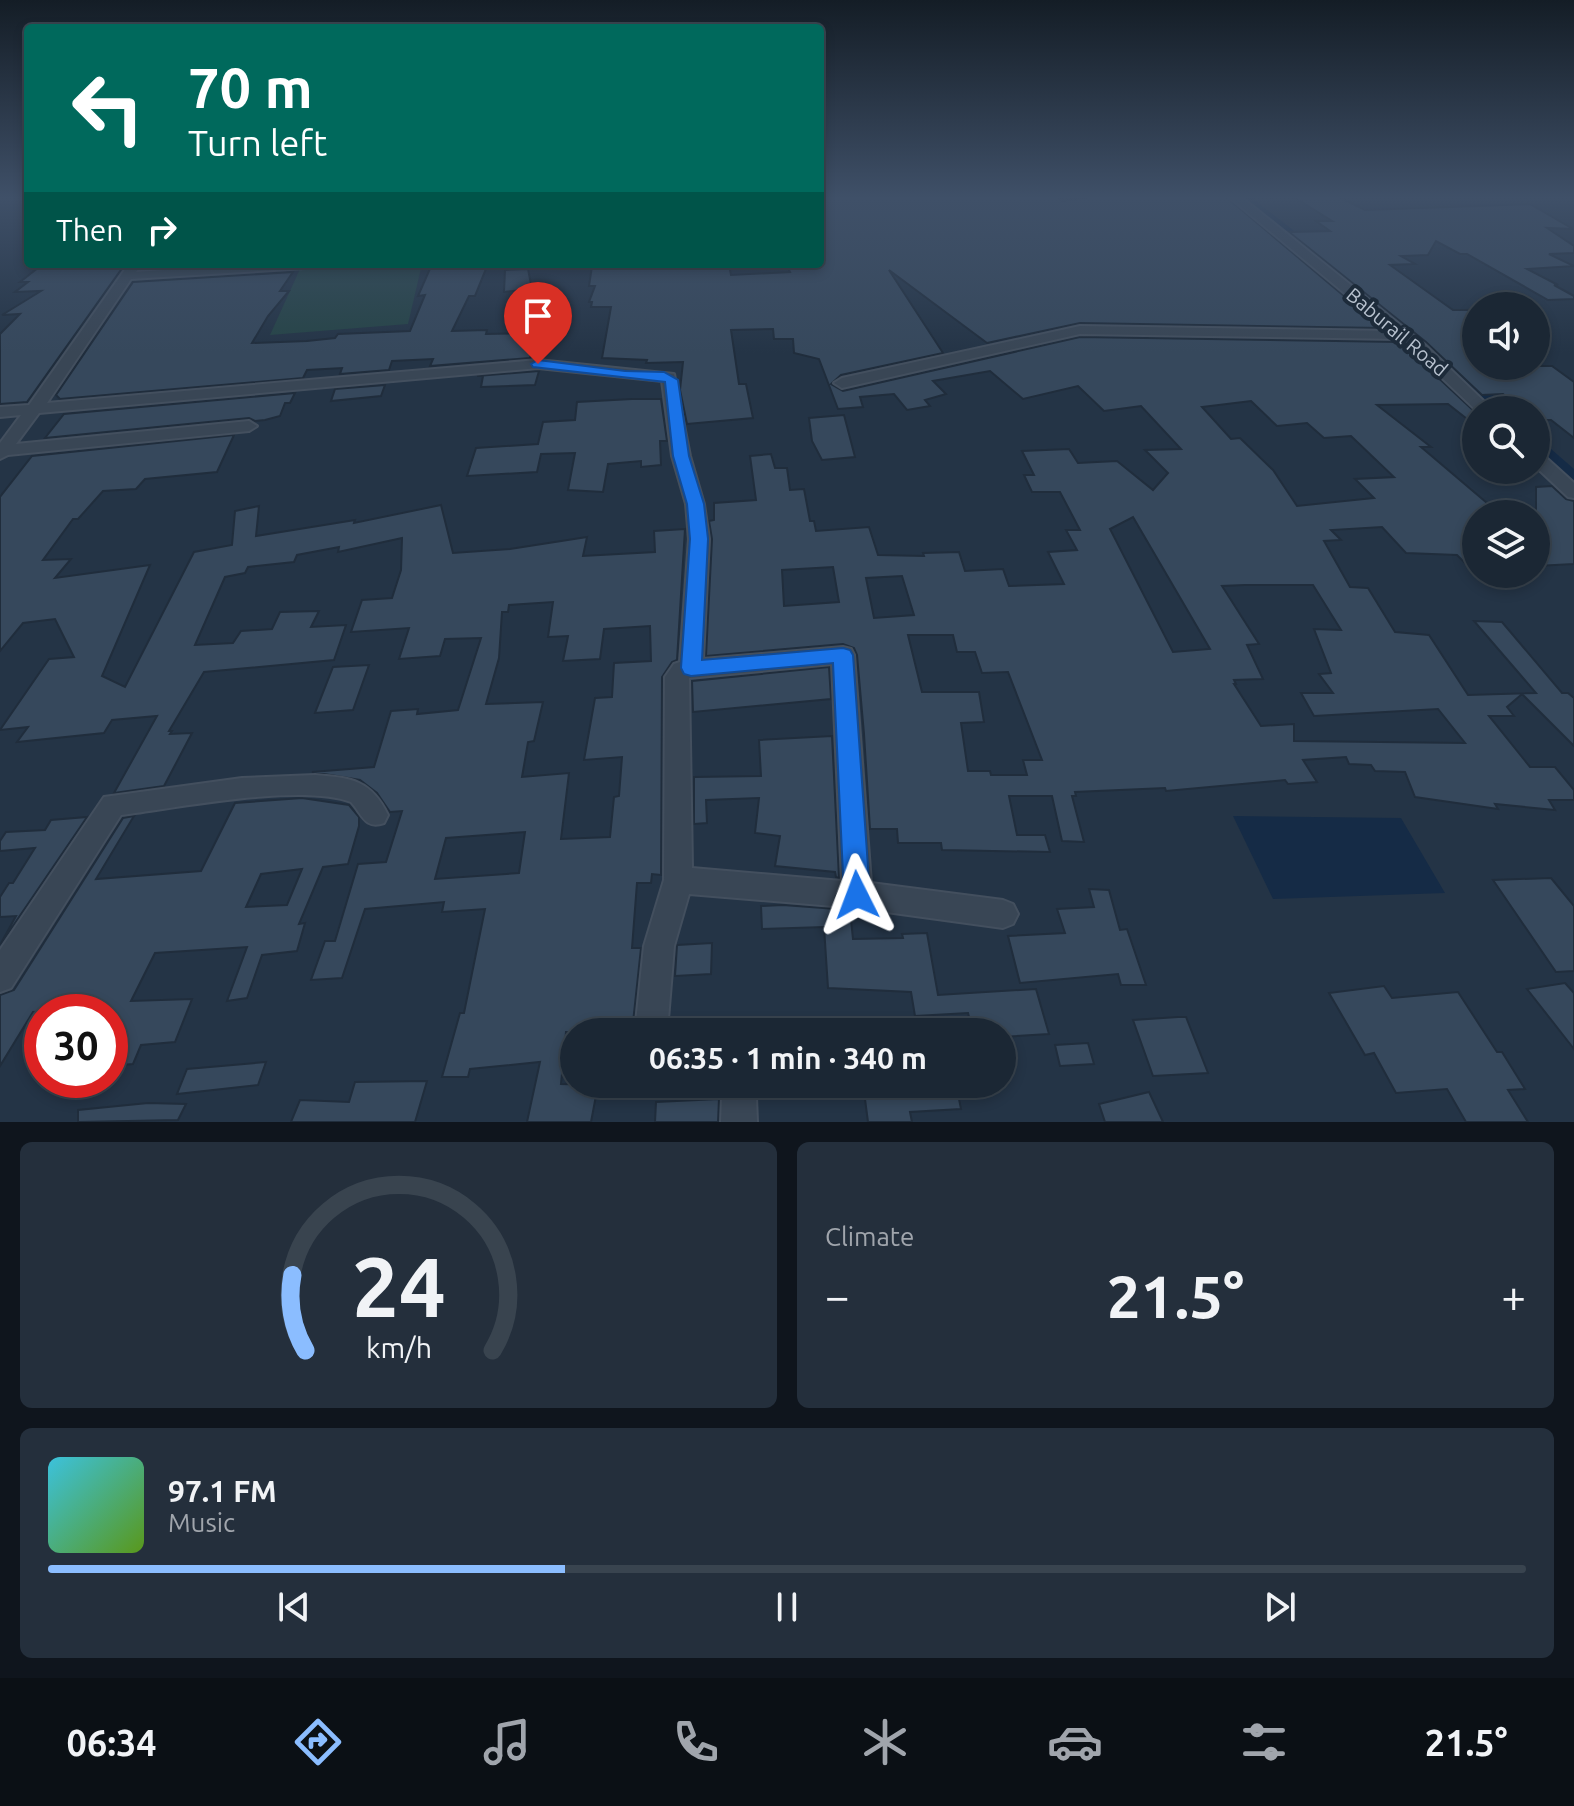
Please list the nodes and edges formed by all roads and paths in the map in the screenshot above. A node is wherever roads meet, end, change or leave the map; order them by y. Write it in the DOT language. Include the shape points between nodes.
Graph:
graph roads {
  1 [pos="1297,248"];
  2 [pos="189,268"];
  3 [pos="131,270"];
  4 [pos="1403,335"];
  5 [pos="842,383"];
  6 [pos="1470,396"];
  7 [pos="33,409"];
  8 [pos="0,412"];
  9 [pos="249,426"];
  10 [pos="2,452"];
  11 [pos="1550,471"];
  12 [pos="1574,493"];
  13 [pos="691,668"];
  14 [pos="375,815"];
  15 [pos="678,880"];
  16 [pos="857,895"];
  17 [pos="1003,914"];
  18 [pos="0,977"];
  19 [pos="652,1018"];
  20 [pos="739,1098"];
  21 [pos="739,1122"];
  1 -- 4 [label="street, Baburail Road"];
  2 -- 3 [label="street"];
  3 -- 7 [label="street"];
  4 -- 5 [label="street" via="1080,330"];
  4 -- 6 [label="street, Baburail Road"];
  7 -- 8 [label="street"];
  7 -- 10 [label="street"];
  7 -- 13 [label="street" via="538,364 669,377 699,539"];
  9 -- 10 [label="street"];
  11 -- 12 [label="street"];
  13 -- 15 [label="street" via="677,677"];
  13 -- 16 [label="street" via="843,655"];
  14 -- 18 [label="street" via="360,794 335,785 113,805"];
  15 -- 16 [label="street"];
  15 -- 19 [label="street" via="659,946"];
  16 -- 17 [label="street"];
  20 -- 21 [label="street"];
}
